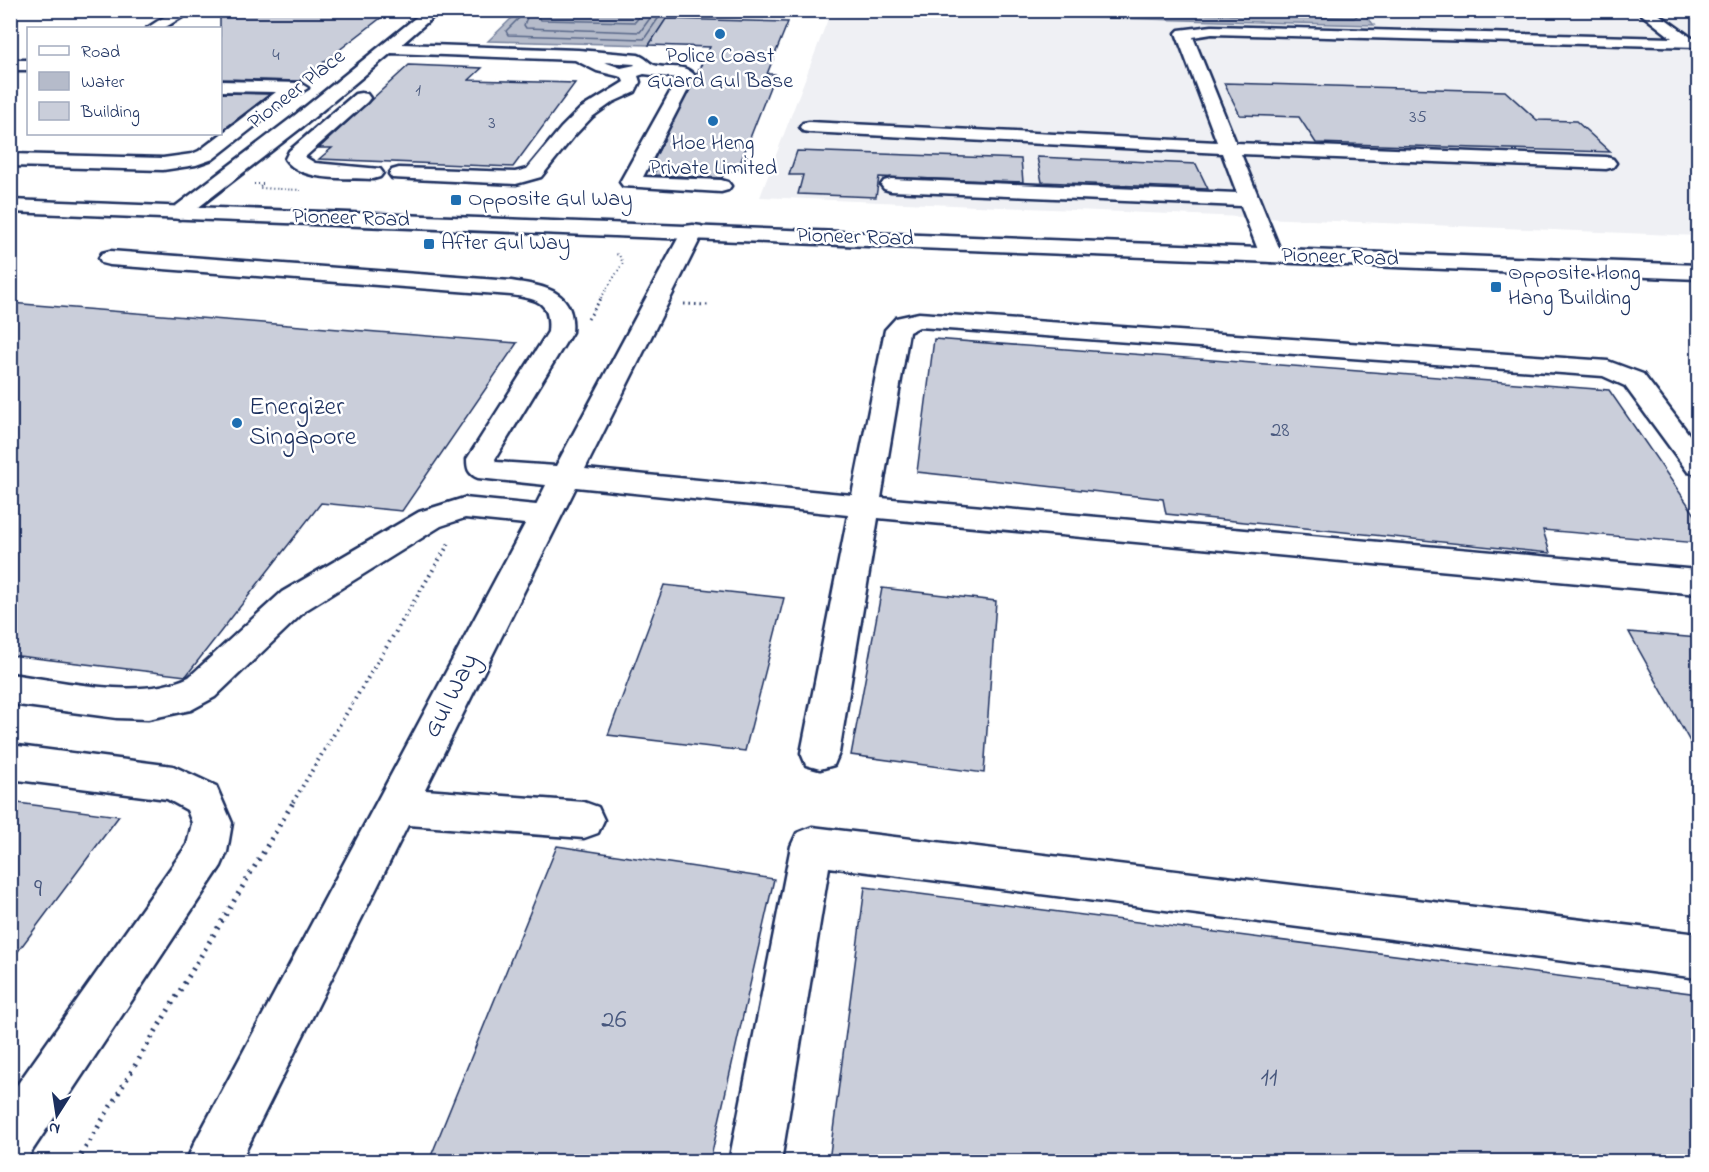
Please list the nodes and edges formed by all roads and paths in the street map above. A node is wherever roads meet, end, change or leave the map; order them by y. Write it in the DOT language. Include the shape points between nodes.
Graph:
graph roads {
  1 [pos="434,10"];
  2 [pos="1643,10"];
  3 [pos="194,13"];
  4 [pos="157,27"];
  5 [pos="178,27"];
  6 [pos="1694,43"];
  7 [pos="388,48"];
  8 [pos="639,63"];
  9 [pos="10,65"];
  10 [pos="27,65"];
  11 [pos="222,86"];
  12 [pos="370,90"];
  13 [pos="333,93"];
  14 [pos="222,94"];
  15 [pos="282,96"];
  16 [pos="300,120"];
  17 [pos="334,121"];
  18 [pos="808,127"];
  19 [pos="1229,148"];
  20 [pos="10,160"];
  21 [pos="1605,163"];
  22 [pos="373,173"];
  23 [pos="399,174"];
  24 [pos="891,185"];
  25 [pos="721,186"];
  26 [pos="1250,200"];
  27 [pos="10,206"];
  28 [pos="179,213"];
  29 [pos="693,231"];
  30 [pos="610,253"];
  31 [pos="1271,255"];
  32 [pos="110,258"];
  33 [pos="1698,272"];
  34 [pos="586,322"];
  35 [pos="1698,465"];
  36 [pos="566,477"];
  37 [pos="865,507"];
  38 [pos="470,509"];
  39 [pos="545,516"];
  40 [pos="1698,582"];
  41 [pos="10,689"];
  42 [pos="820,753"];
  43 [pos="10,762"];
  44 [pos="396,806"];
  45 [pos="584,820"];
  46 [pos="1698,956"];
  47 [pos="10,1139"];
  48 [pos="77,1161"];
  49 [pos="212,1161"];
  50 [pos="755,1161"];
  1 -- 7 [label="main road, Pioneer Place"];
  2 -- 6 [label="main road"];
  3 -- 4 [label="main road"];
  3 -- 5 [label="main road"];
  6 -- 19 [label="main road" via="1212,30 1184,33"];
  7 -- 8 [label="main road" via="578,55 607,69"];
  7 -- 13 [label="main road, Pioneer Place"];
  8 -- 23 [label="main road" via="629,88 588,112 528,176"];
  8 -- 25 [label="main road" via="687,76 630,182"];
  9 -- 10 [label="main road"];
  11 -- 13 [label="main road"];
  12 -- 17 [label="main road"];
  13 -- 15 [label="main road"];
  13 -- 16 [label="main road, Pioneer Place"];
  14 -- 15 [label="main road"];
  15 -- 20 [label="main road" via="196,159 163,164"];
  16 -- 17 [label="main road"];
  16 -- 28 [label="main road, Pioneer Place"];
  17 -- 22 [label="main road" via="295,159 310,169"];
  18 -- 19 [label="main road"];
  19 -- 21 [label="main road"];
  19 -- 26 [label="main road"];
  24 -- 26 [label="main road"];
  26 -- 31 [label="main road"];
  27 -- 28 [label="main road, Pioneer Road"];
  28 -- 29 [label="main road, Pioneer Road"];
  29 -- 31 [label="main road, Pioneer Road"];
  29 -- 36 [label="main road, Gul Way"];
  30 -- 34 [label="path" via="619,255 623,263"];
  31 -- 33 [label="main road, Pioneer Road"];
  32 -- 36 [label="main road" via="511,288 546,294 556,302 563,321 560,332 481,459 482,469"];
  35 -- 37 [label="main road" via="1634,380 1608,369 919,320 897,330"];
  36 -- 37 [label="main road"];
  36 -- 39 [label="main road, Gul Way"];
  37 -- 40 [label="main road"];
  37 -- 42 [label="main road"];
  38 -- 39 [label="main road"];
  38 -- 41 [label="main road" via="430,519 294,601 202,687 178,699 148,704 117,703"];
  38 -- 48 [label="path"];
  39 -- 44 [label="main road, Gul Way"];
  43 -- 47 [label="main road" via="172,783 202,798 212,823 206,852"];
  44 -- 45 [label="main road"];
  44 -- 49 [label="main road, Gul Way"];
  46 -- 50 [label="main road" via="812,846"];
}
